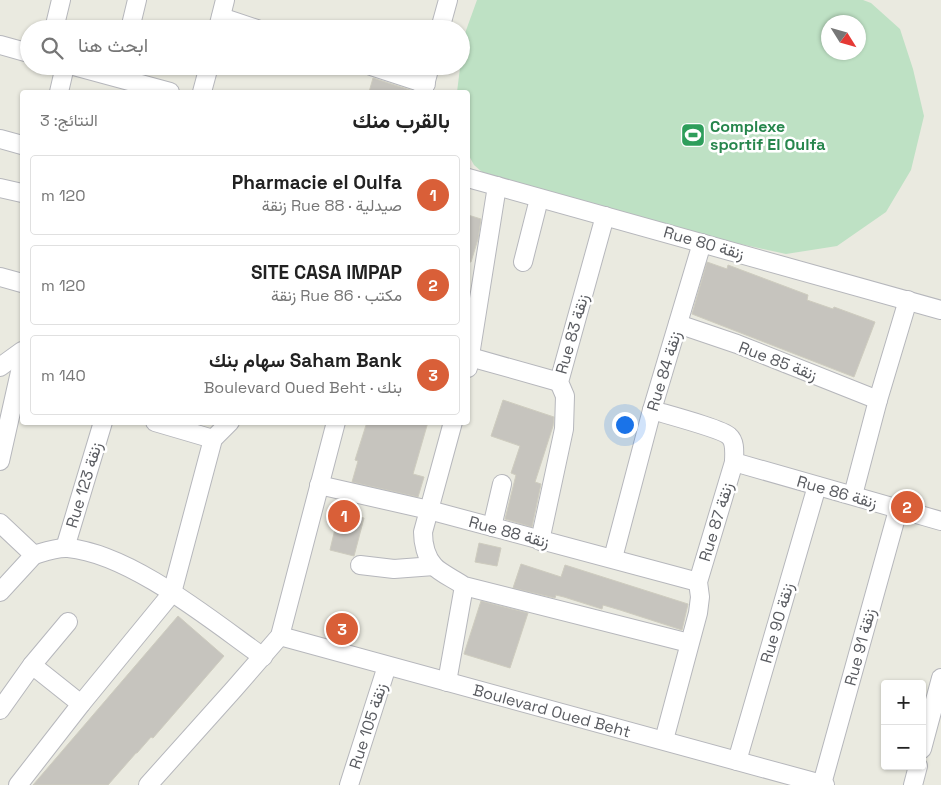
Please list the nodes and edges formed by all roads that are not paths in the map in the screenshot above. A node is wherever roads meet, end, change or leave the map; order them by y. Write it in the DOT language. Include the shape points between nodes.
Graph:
graph roads {
  1 [pos="61,0"];
  2 [pos="138,0"];
  3 [pos="448,0"];
  4 [pos="222,15"];
  5 [pos="56,20"];
  6 [pos="132,20"];
  7 [pos="234,20"];
  8 [pos="442,20"];
  9 [pos="0,45"];
  10 [pos="20,51"];
  11 [pos="63,75"];
  12 [pos="126,75"];
  13 [pos="207,75"];
  14 [pos="393,75"];
  15 [pos="428,75"];
  16 [pos="424,88"];
  17 [pos="59,90"];
  18 [pos="165,90"];
  19 [pos="203,90"];
  20 [pos="0,139"];
  21 [pos="20,144"];
  22 [pos="470,179"];
  23 [pos="497,186"];
  24 [pos="0,188"];
  25 [pos="20,193"];
  26 [pos="539,199"];
  27 [pos="605,216"];
  28 [pos="702,243"];
  29 [pos="523,262"];
  30 [pos="0,276"];
  31 [pos="20,281"];
  32 [pos="908,300"];
  33 [pos="941,310"];
  34 [pos="678,324"];
  35 [pos="20,352"];
  36 [pos="470,357"];
  37 [pos="470,363"];
  38 [pos="0,366"];
  39 [pos="20,373"];
  40 [pos="559,382"];
  41 [pos="878,400"];
  42 [pos="652,410"];
  43 [pos="102,425"];
  44 [pos="165,425"];
  45 [pos="227,425"];
  46 [pos="335,425"];
  47 [pos="452,425"];
  48 [pos="213,439"];
  49 [pos="0,461"];
  50 [pos="734,462"];
  51 [pos="502,484"];
  52 [pos="319,485"];
  53 [pos="817,486"];
  54 [pos="853,495"];
  55 [pos="429,510"];
  56 [pos="898,510"];
  57 [pos="941,521"];
  58 [pos="0,523"];
  59 [pos="492,527"];
  60 [pos="540,541"];
  61 [pos="65,548"];
  62 [pos="34,554"];
  63 [pos="613,558"];
  64 [pos="360,564"];
  65 [pos="434,566"];
  66 [pos="698,582"];
  67 [pos="464,586"];
  68 [pos="0,592"];
  69 [pos="172,593"];
  70 [pos="68,622"];
  71 [pos="280,636"];
  72 [pos="689,642"];
  73 [pos="263,657"];
  74 [pos="32,665"];
  75 [pos="386,666"];
  76 [pos="941,678"];
  77 [pos="447,682"];
  78 [pos="81,704"];
  79 [pos="0,710"];
  80 [pos="926,733"];
  81 [pos="664,740"];
  82 [pos="737,761"];
  83 [pos="917,770"];
  84 [pos="781,779"];
  85 [pos="18,785"];
  86 [pos="148,785"];
  87 [pos="349,785"];
  88 [pos="823,785"];
  89 [pos="913,785"];
  1 -- 5 [label="street"];
  2 -- 6 [label="street"];
  3 -- 8 [label="street"];
  4 -- 7 [label="street"];
  9 -- 10 [label="street"];
  11 -- 17 [label="street"];
  12 -- 18 [label="street"];
  13 -- 19 [label="street"];
  14 -- 16 [label="street"];
  15 -- 16 [label="street"];
  20 -- 21 [label="street"];
  22 -- 23 [label="street, Rue 80 زنقة"];
  23 -- 26 [label="street, Rue 80 زنقة"];
  23 -- 36 [label="street"];
  24 -- 25 [label="street"];
  26 -- 27 [label="street, Rue 80 زنقة"];
  26 -- 29 [label="street"];
  27 -- 28 [label="street, Rue 80 زنقة"];
  27 -- 40 [label="street, Rue 83 زنقة"];
  28 -- 32 [label="street, Rue 80 زنقة"];
  28 -- 34 [label="street, Rue 84 زنقة"];
  30 -- 31 [label="street"];
  32 -- 33 [label="street, Rue 80 زنقة"];
  32 -- 41 [label="street"];
  34 -- 41 [label="street, Rue 85 زنقة"];
  34 -- 42 [label="street, Rue 84 زنقة"];
  35 -- 38 [label="street"];
  37 -- 40 [label="street"];
  39 -- 49 [label="street"];
  40 -- 60 [label="street, Rue 83 زنقة" via="565,396 564,429"];
  41 -- 54 [label="street"];
  42 -- 50 [label="street" via="729,436 734,446"];
  42 -- 63 [label="street, Rue 84 زنقة"];
  43 -- 61 [label="street, Rue 123 زنقة"];
  44 -- 48 [label="street"];
  45 -- 48 [label="street"];
  46 -- 52 [label="street"];
  47 -- 55 [label="street"];
  48 -- 69 [label="street"];
  50 -- 53 [label="street, Rue 86 زنقة"];
  50 -- 66 [label="street, Rue 87 زنقة"];
  51 -- 59 [label="street"];
  52 -- 55 [label="street, Rue 88 زنقة"];
  52 -- 71 [label="street"];
  53 -- 54 [label="street, Rue 86 زنقة"];
  53 -- 82 [label="street, Rue 90 زنقة"];
  54 -- 56 [label="street, Rue 86 زنقة"];
  55 -- 59 [label="street, Rue 88 زنقة"];
  55 -- 65 [label="street" via="423,540"];
  56 -- 57 [label="street, Rue 86 زنقة"];
  56 -- 88 [label="street, Rue 91 زنقة"];
  58 -- 62 [label="street"];
  59 -- 60 [label="street, Rue 88 زنقة"];
  60 -- 63 [label="street, Rue 88 زنقة"];
  61 -- 62 [label="street"];
  61 -- 69 [label="street" via="106,557"];
  62 -- 68 [label="street"];
  63 -- 66 [label="street, Rue 88 زنقة"];
  64 -- 65 [label="street" via="394,569"];
  65 -- 67 [label="street"];
  66 -- 72 [label="street, Rue 87 زنقة" via="698,614"];
  67 -- 72 [label="street"];
  67 -- 77 [label="street"];
  69 -- 73 [label="street"];
  69 -- 78 [label="street"];
  70 -- 74 [label="street"];
  71 -- 73 [label="street"];
  71 -- 75 [label="street, Boulevard Oued Beht"];
  72 -- 81 [label="street, Rue 87 زنقة"];
  73 -- 86 [label="street"];
  74 -- 78 [label="street"];
  74 -- 79 [label="street"];
  75 -- 77 [label="street, Boulevard Oued Beht"];
  75 -- 87 [label="street, Rue 105 زنقة"];
  76 -- 80 [label="street"];
  77 -- 81 [label="street, Boulevard Oued Beht"];
  78 -- 85 [label="street"];
  81 -- 82 [label="street, Boulevard Oued Beht"];
  82 -- 84 [label="street, Boulevard Oued Beht"];
  83 -- 89 [label="street"];
  84 -- 88 [label="street, Boulevard Oued Beht"];
}
